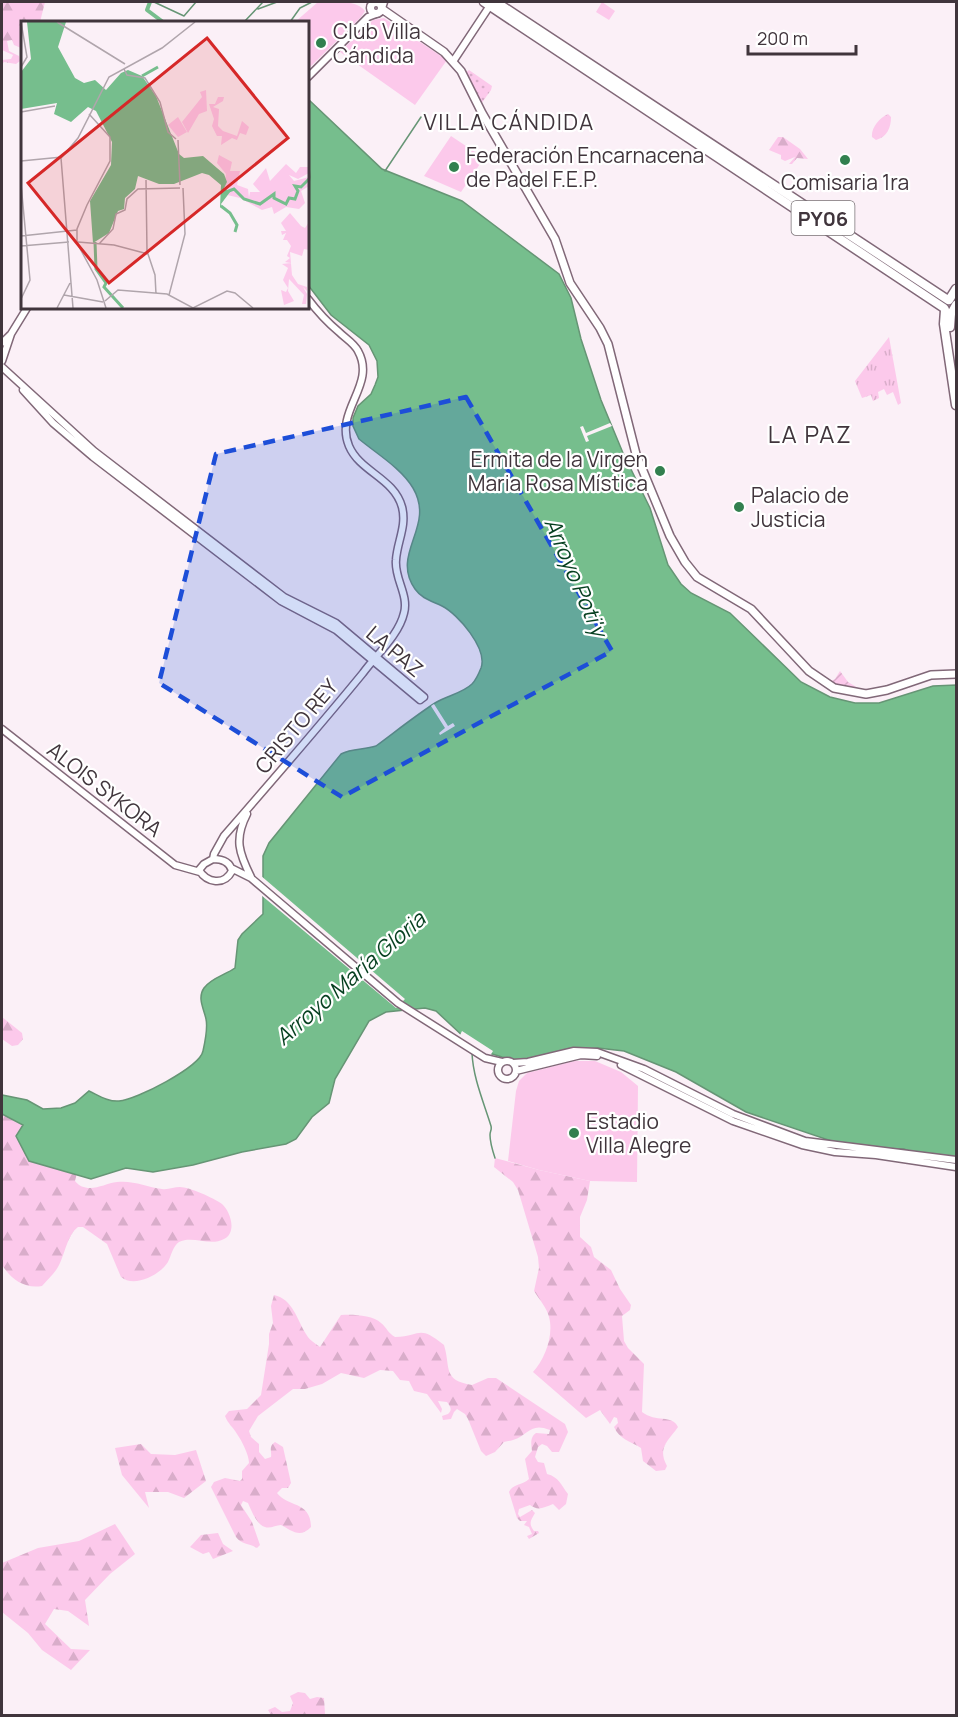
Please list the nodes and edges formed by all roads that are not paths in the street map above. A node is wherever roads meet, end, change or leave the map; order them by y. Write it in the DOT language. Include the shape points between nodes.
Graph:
graph roads {
  1 [pos="491,2"];
  2 [pos="376,8"];
  3 [pos="454,60"];
  4 [pos="309,76"];
  5 [pos="957,290"];
  6 [pos="931,298"];
  7 [pos="309,300"];
  8 [pos="950,306"];
  9 [pos="26,309"];
  10 [pos="944,324"];
  11 [pos="11,334"];
  12 [pos="2,343"];
  13 [pos="2,361"];
  14 [pos="2,367"];
  15 [pos="957,369"];
  16 [pos="957,405"];
  17 [pos="374,658"];
  18 [pos="957,674"];
  19 [pos="2,729"];
  20 [pos="251,804"];
  21 [pos="217,849"];
  22 [pos="213,859"];
  23 [pos="221,860"];
  24 [pos="231,868"];
  25 [pos="200,870"];
  26 [pos="241,874"];
  27 [pos="229,876"];
  28 [pos="251,878"];
  29 [pos="485,1058"];
  30 [pos="502,1062"];
  31 [pos="513,1063"];
  32 [pos="498,1070"];
  33 [pos="516,1071"];
  34 [pos="957,1160"];
  35 [pos="957,1167"];
  1 -- 3 [label="street"];
  1 -- 6 [label="highway, PY06"];
  1 -- 8 [label="highway, PY06"];
  2 -- 3 [label="main road"];
  2 -- 4 [label="street"];
  3 -- 18 [label="main road" via="555,238 570,284 608,344 636,454 670,536 690,569 751,609 809,671 834,688 866,694 932,675"];
  5 -- 8 [label="highway"];
  6 -- 8 [label="highway, PY06"];
  6 -- 10 [label="highway"];
  7 -- 17 [label="street, CRISTO REY" via="355,346 363,363 362,382 346,420 346,438 354,454 393,489 402,508 403,527 395,565 405,602 404,615"];
  8 -- 10 [label="highway"];
  8 -- 15 [label="highway"];
  9 -- 11 [label="street"];
  10 -- 16 [label="highway"];
  11 -- 12 [label="street"];
  11 -- 13 [label="street"];
  14 -- 17 [label="street, LA PAZ" via="94,451 284,597 328,618"];
  17 -- 17 [label="street, LA PAZ" via="420,700 424,697"];
  17 -- 20 [label="street, CRISTO REY"];
  19 -- 25 [label="street, ALOIS SYKORA" via="175,865"];
  20 -- 21 [label="street, CRISTO REY"];
  20 -- 28 [label="street" via="239,833 239,846 241,860"];
  21 -- 22 [label="street, CRISTO REY"];
  21 -- 23 [label="street"];
  22 -- 23 [label="street"];
  22 -- 25 [label="street"];
  23 -- 24 [label="street"];
  24 -- 26 [label="street"];
  24 -- 27 [label="street"];
  25 -- 27 [label="street" via="213,881"];
  26 -- 27 [label="street"];
  26 -- 28 [label="street"];
  28 -- 29 [label="street" via="398,1003"];
  29 -- 30 [label="street"];
  29 -- 32 [label="street"];
  30 -- 31 [label="street"];
  30 -- 32 [label="street"];
  31 -- 33 [label="street"];
  31 -- 34 [label="street" via="574,1051 597,1052 644,1069 733,1114 805,1141"];
  32 -- 33 [label="street" via="507,1079"];
  33 -- 35 [label="street" via="581,1055 597,1056 734,1121 802,1145"];
}
